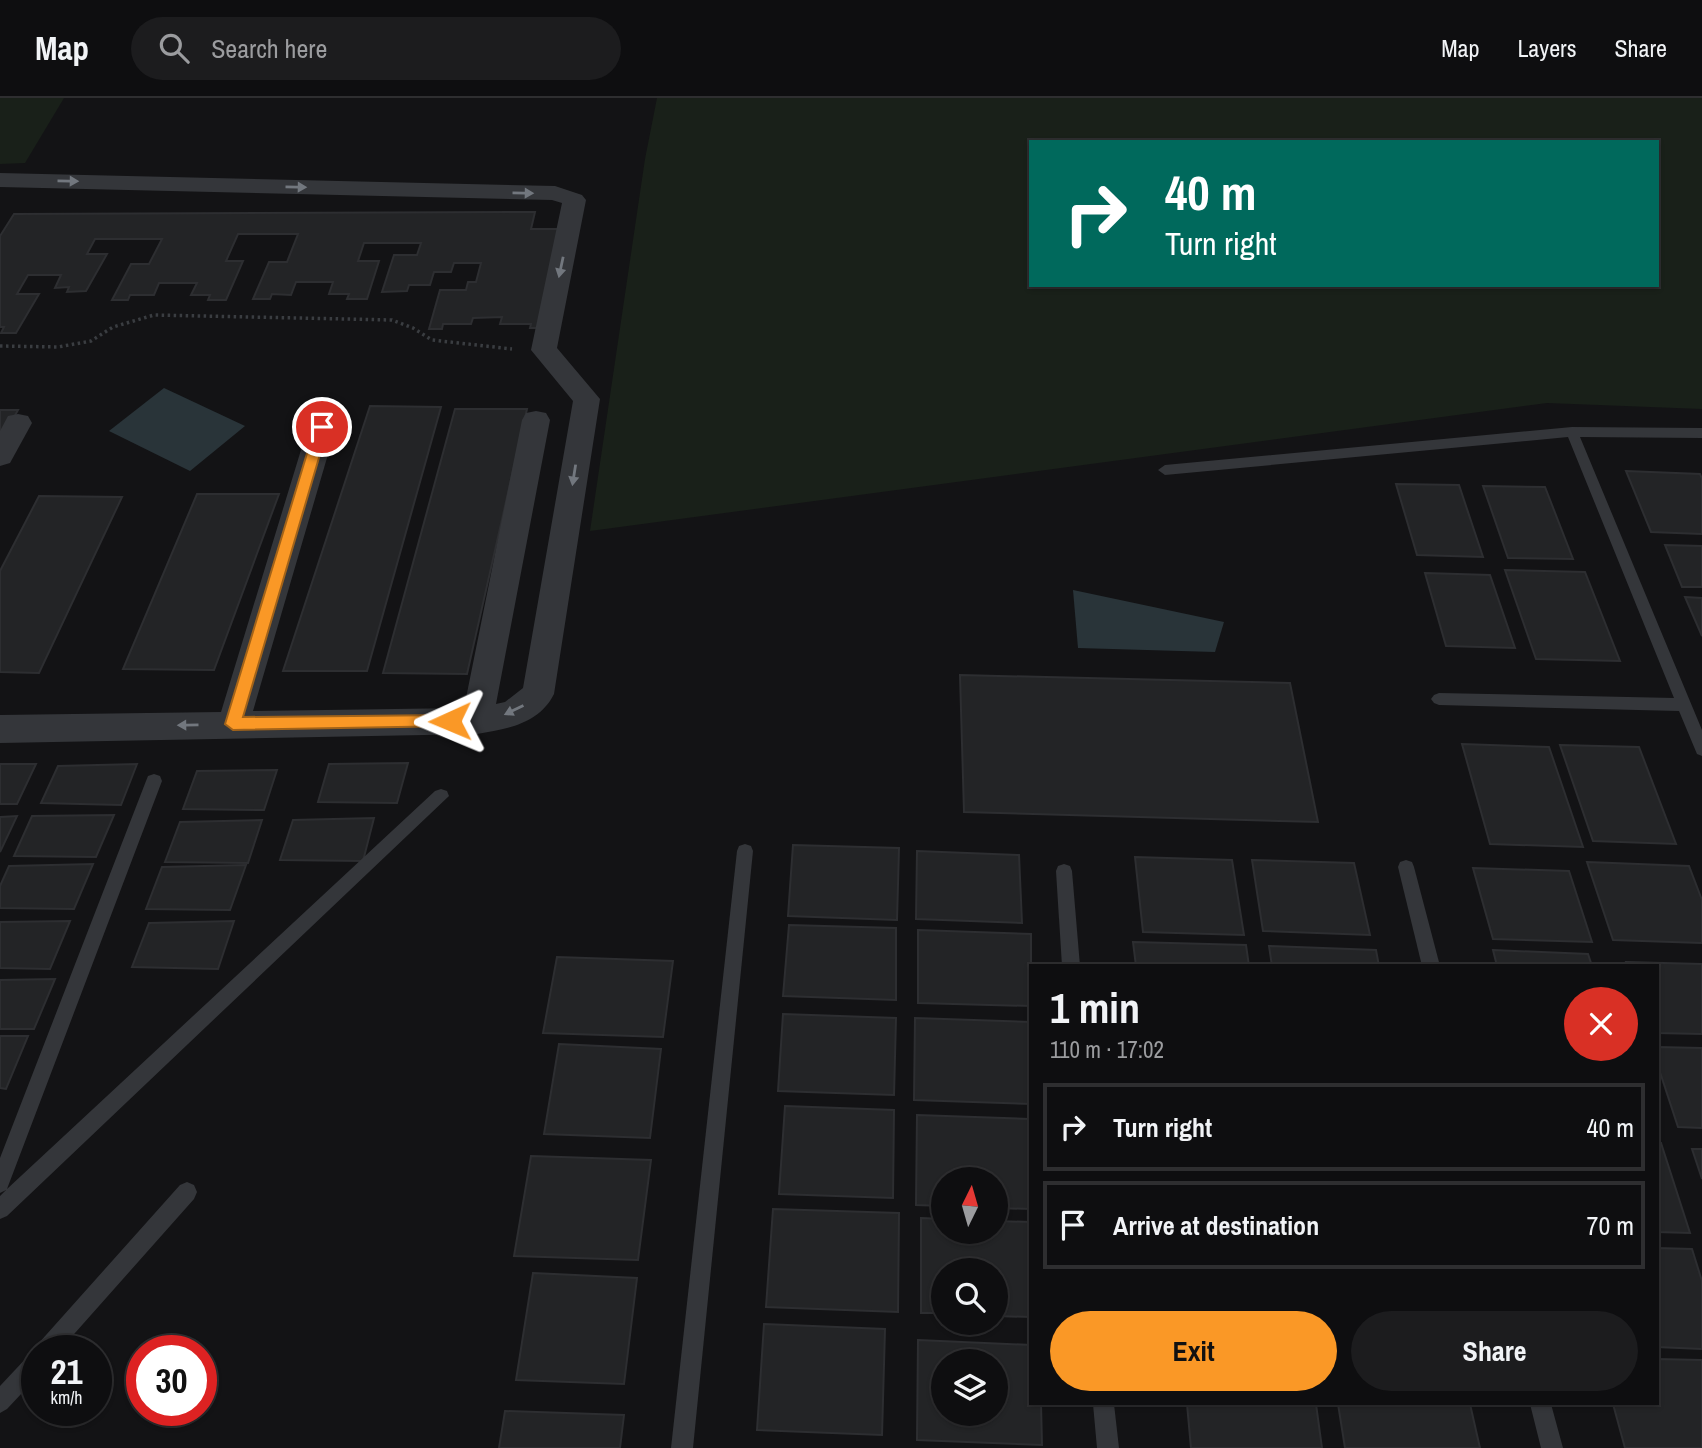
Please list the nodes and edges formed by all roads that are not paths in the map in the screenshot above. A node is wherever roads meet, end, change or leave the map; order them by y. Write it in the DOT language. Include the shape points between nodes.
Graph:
graph roads {
  1 [pos="0,180"];
  2 [pos="536,420"];
  3 [pos="18,423"];
  4 [pos="322,427"];
  5 [pos="1572,432"];
  6 [pos="1702,433"];
  7 [pos="0,457"];
  8 [pos="1166,470"];
  9 [pos="1439,699"];
  10 [pos="1684,705"];
  11 [pos="477,721"];
  12 [pos="233,724"];
  13 [pos="0,729"];
  14 [pos="1702,749"];
  15 [pos="154,780"];
  16 [pos="441,796"];
  17 [pos="746,851"];
  18 [pos="1406,867"];
  19 [pos="1064,871"];
  20 [pos="1071,964"];
  21 [pos="1430,964"];
  22 [pos="0,1183"];
  23 [pos="187,1192"];
  24 [pos="0,1209"];
  25 [pos="59,1335"];
  26 [pos="21,1379"];
  27 [pos="0,1402"];
  28 [pos="1104,1405"];
  29 [pos="1541,1405"];
  30 [pos="682,1448"];
  31 [pos="1108,1448"];
  32 [pos="1552,1448"];
  1 -- 11 [label="street, one-way" via="555,194 574,200 544,351 587,399 538,694 514,713"];
  2 -- 11 [label="street"];
  3 -- 7 [label="street"];
  4 -- 12 [label="street"];
  5 -- 6 [label="lane"];
  5 -- 8 [label="lane"];
  5 -- 10 [label="lane"];
  9 -- 10 [label="lane"];
  10 -- 14 [label="lane"];
  11 -- 12 [label="street"];
  12 -- 13 [label="street, one-way"];
  15 -- 22 [label="lane"];
  16 -- 24 [label="lane"];
  17 -- 30 [label="lane"];
  18 -- 21 [label="lane"];
  19 -- 20 [label="lane"];
  23 -- 25 [label="lane"];
  26 -- 27 [label="lane"];
  28 -- 31 [label="lane"];
  29 -- 32 [label="lane"];
}
